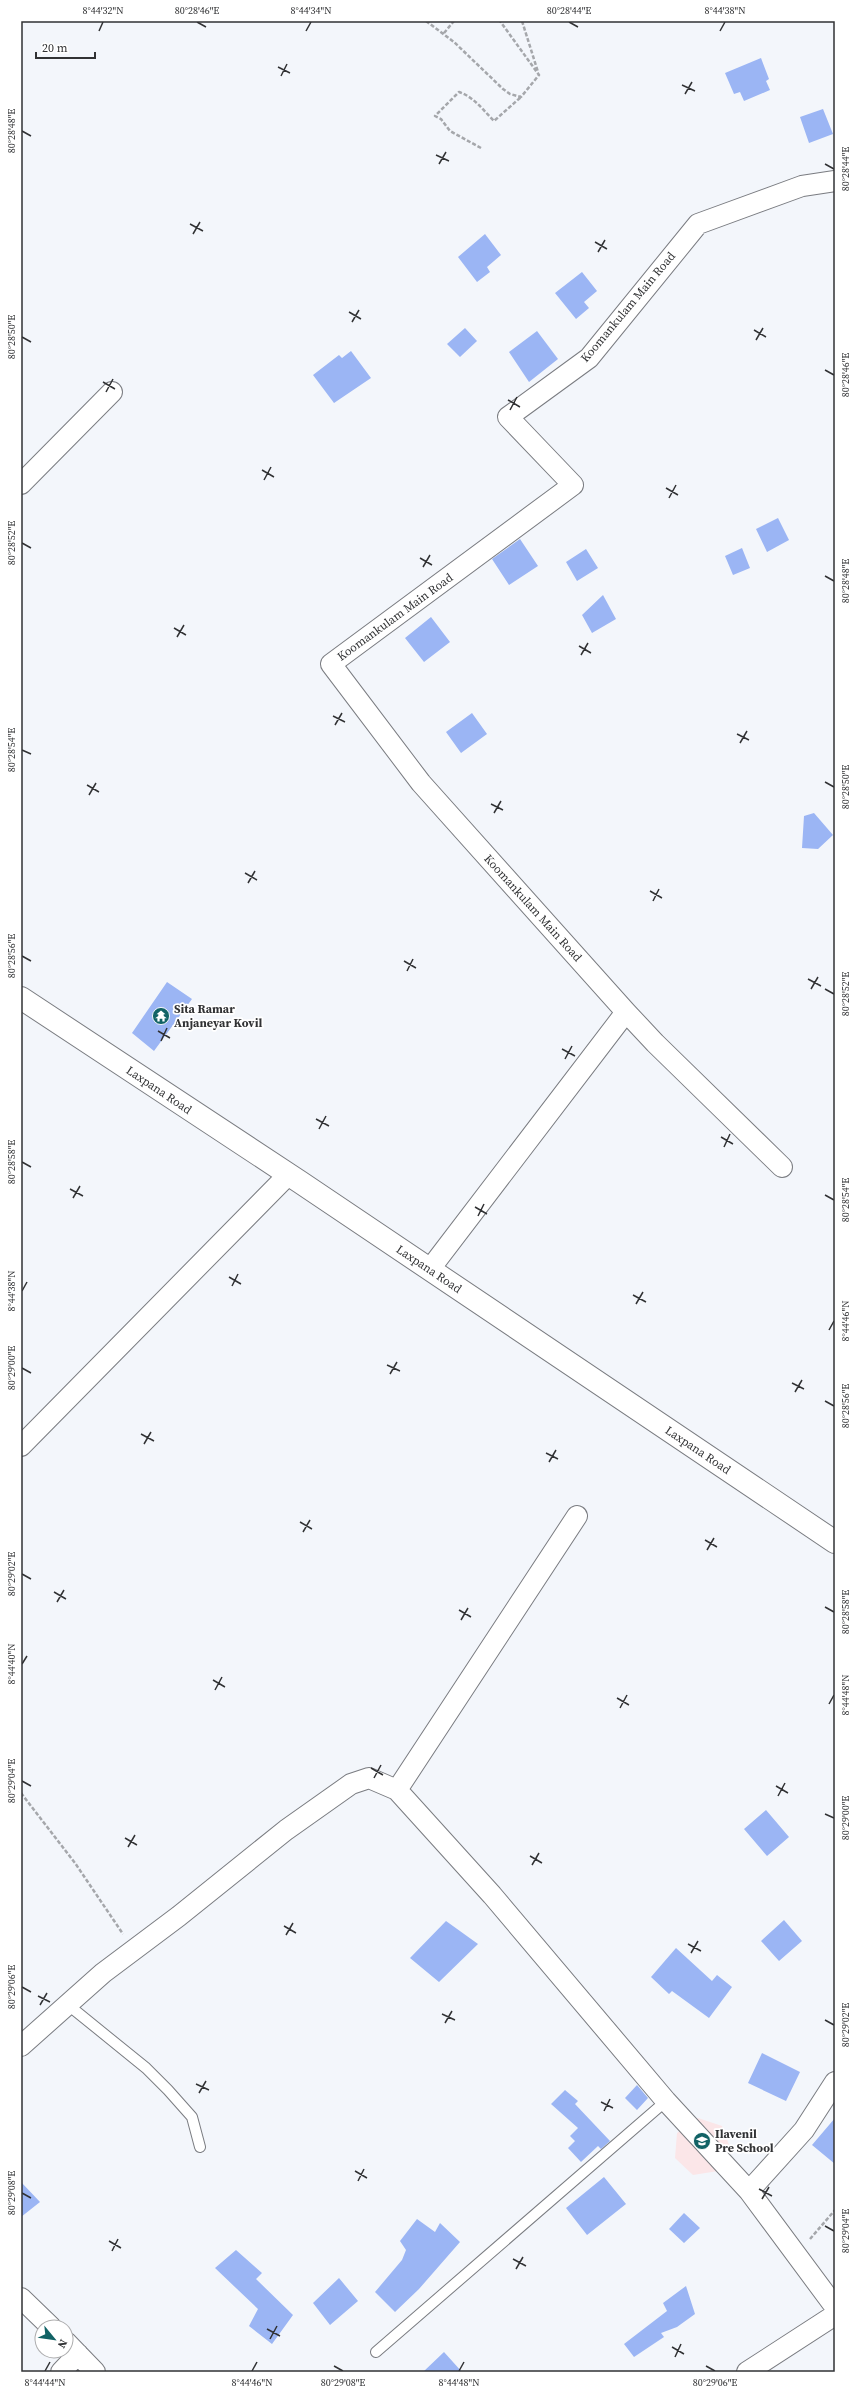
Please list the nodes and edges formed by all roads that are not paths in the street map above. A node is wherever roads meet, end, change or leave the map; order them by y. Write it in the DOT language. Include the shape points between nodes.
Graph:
graph roads {
  1 [pos="835,182"];
  2 [pos="112,392"];
  3 [pos="21,484"];
  4 [pos="21,998"];
  5 [pos="626,1012"];
  6 [pos="782,1168"];
  7 [pos="288,1175"];
  8 [pos="430,1269"];
  9 [pos="21,1446"];
  10 [pos="576,1516"];
  11 [pos="835,1542"];
  12 [pos="397,1790"];
  13 [pos="67,2004"];
  14 [pos="21,2046"];
  15 [pos="835,2082"];
  16 [pos="666,2101"];
  17 [pos="200,2147"];
  18 [pos="749,2192"];
  19 [pos="21,2298"];
  20 [pos="835,2307"];
  21 [pos="835,2315"];
  22 [pos="43,2319"];
  23 [pos="74,2350"];
  24 [pos="376,2352"];
  25 [pos="67,2359"];
  26 [pos="61,2372"];
  27 [pos="95,2372"];
  28 [pos="747,2372"];
  1 -- 5 [label="street, Koomankulam Main Road" via="802,186 698,224 589,358 508,417 573,485 331,664 421,783"];
  2 -- 3 [label="street"];
  4 -- 7 [label="street, Laxpana Road"];
  5 -- 6 [label="street, Koomankulam Main Road"];
  5 -- 8 [label="street"];
  7 -- 8 [label="street, Laxpana Road"];
  7 -- 9 [label="street"];
  8 -- 11 [label="street, Laxpana Road"];
  10 -- 12 [label="street"];
  12 -- 13 [label="street" via="369,1778 351,1784 286,1830"];
  12 -- 16 [label="street" via="492,1895"];
  13 -- 14 [label="street"];
  13 -- 17 [label="lane" via="146,2068 168,2090 192,2117"];
  15 -- 18 [label="street" via="804,2130"];
  16 -- 18 [label="street"];
  16 -- 24 [label="lane"];
  18 -- 20 [label="street"];
  19 -- 22 [label="street"];
  21 -- 28 [label="street"];
  23 -- 27 [label="street"];
  25 -- 26 [label="street"];
}
